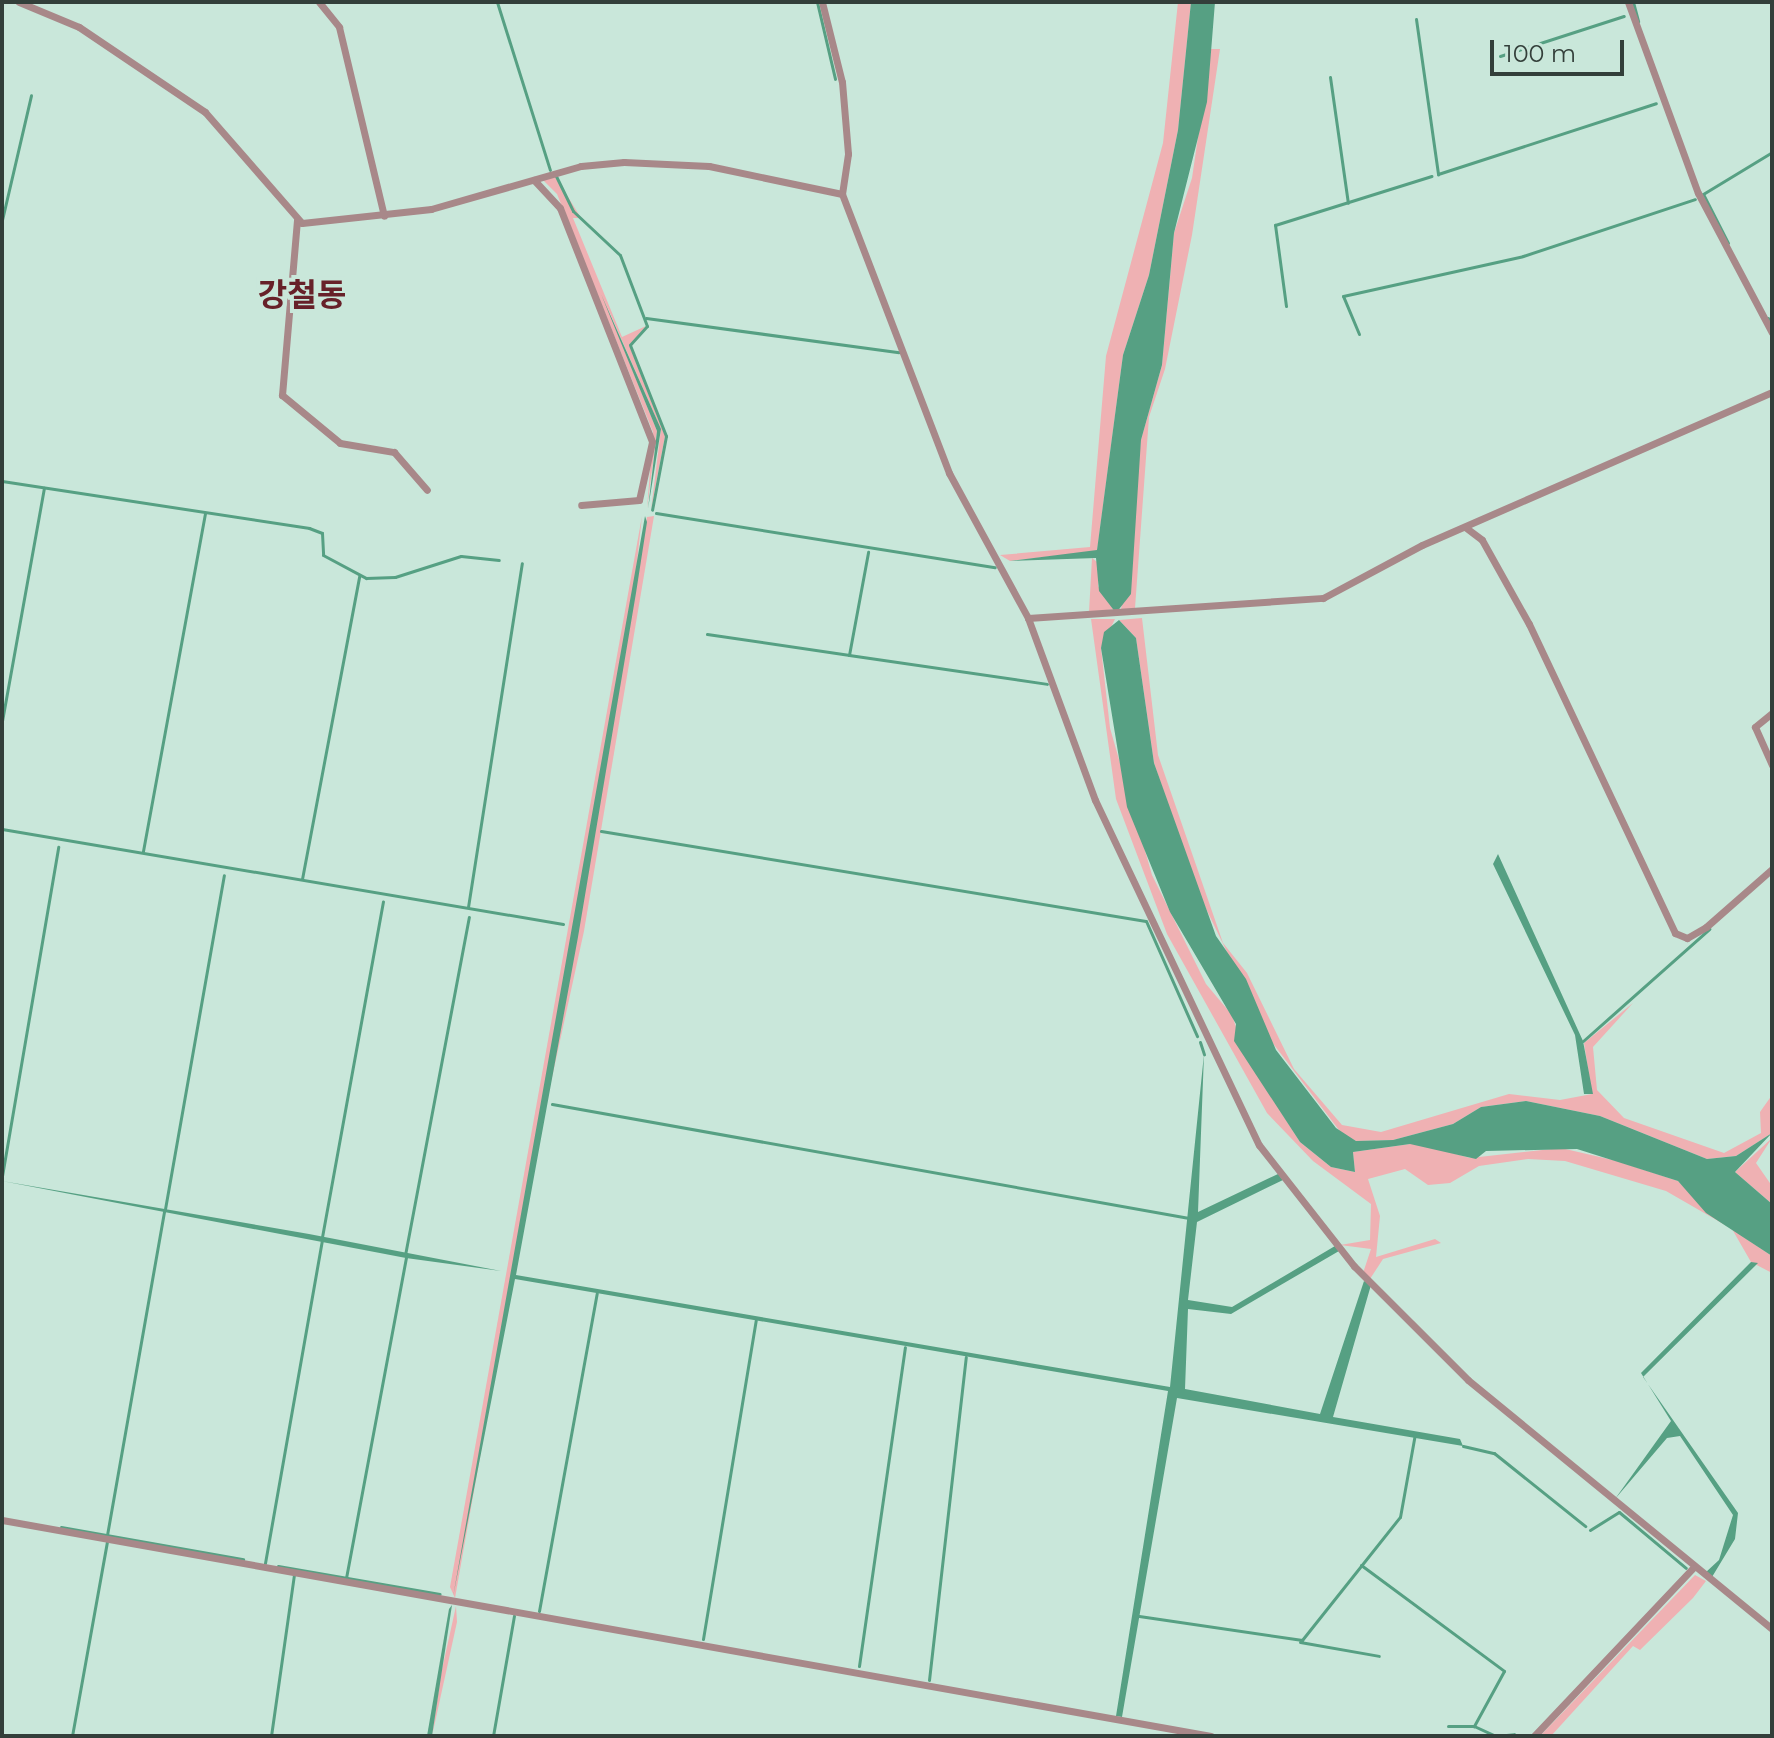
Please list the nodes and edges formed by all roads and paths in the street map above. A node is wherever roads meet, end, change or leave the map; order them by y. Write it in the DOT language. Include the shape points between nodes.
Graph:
graph roads {
  1 [pos="19,2"];
  2 [pos="319,2"];
  3 [pos="822,2"];
  4 [pos="1628,2"];
  5 [pos="533,179"];
  6 [pos="842,194"];
  7 [pos="384,216"];
  8 [pos="297,220"];
  9 [pos="1772,333"];
  10 [pos="1772,392"];
  11 [pos="427,490"];
  12 [pos="581,505"];
  13 [pos="1465,527"];
  14 [pos="1028,618"];
  15 [pos="1772,713"];
  16 [pos="1772,765"];
  17 [pos="1772,869"];
  18 [pos="2,1520"];
  19 [pos="1693,1568"];
  20 [pos="1772,1629"];
  21 [pos="1211,1736"];
  22 [pos="1534,1736"];
  1 -- 8 [label="street" via="79,27 205,112"];
  2 -- 7 [label="street" via="339,27"];
  3 -- 6 [label="street" via="842,82 848,154"];
  4 -- 9 [label="street" via="1698,193"];
  5 -- 6 [label="street" via="643,162 720,168"];
  5 -- 7 [label="street"];
  5 -- 12 [label="street" via="560,208 652,442 639,500"];
  6 -- 14 [label="street" via="949,473"];
  7 -- 8 [label="street"];
  8 -- 11 [label="street" via="282,395 340,443 394,452"];
  10 -- 13 [label="street"];
  13 -- 14 [label="street" via="1311,601"];
  13 -- 17 [label="street" via="1482,540 1529,624 1675,933 1687,938 1706,927"];
  14 -- 19 [label="street" via="1095,800 1259,1145 1354,1266 1431,1345"];
  15 -- 16 [label="street" via="1755,727"];
  18 -- 21 [label="street"];
  19 -- 20 [label="street"];
  19 -- 22 [label="street"];
}
